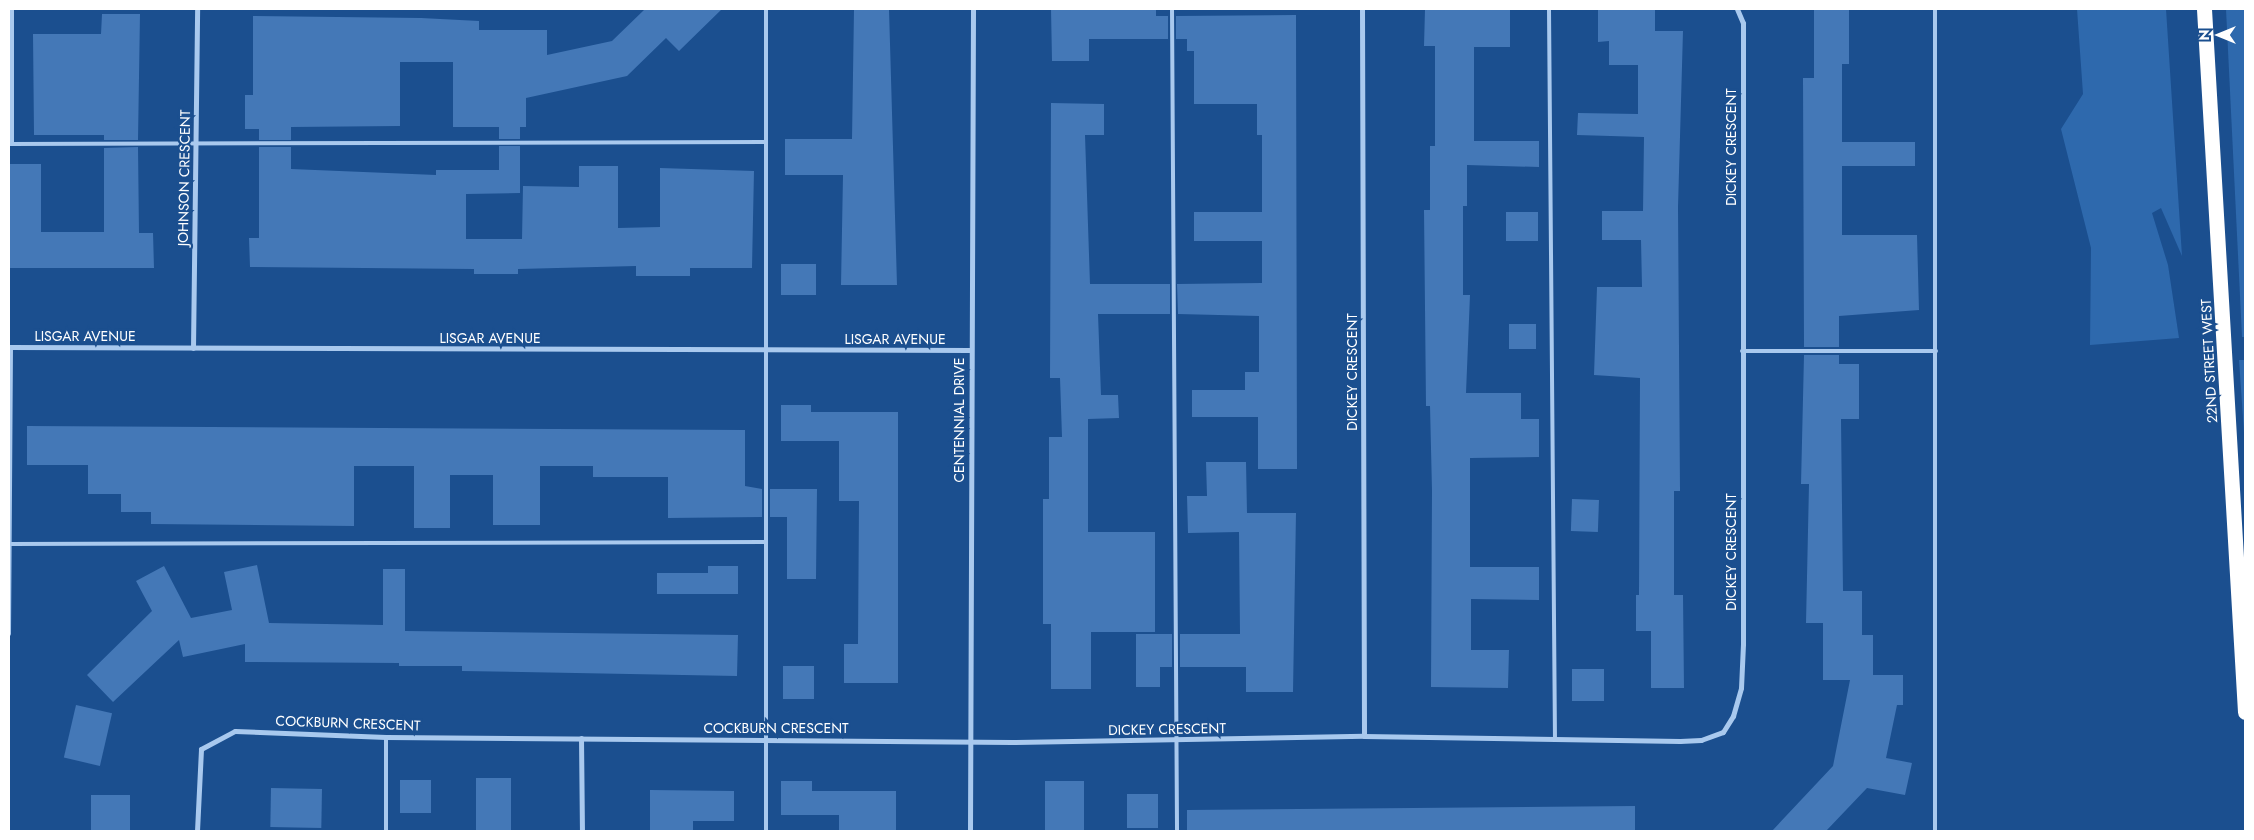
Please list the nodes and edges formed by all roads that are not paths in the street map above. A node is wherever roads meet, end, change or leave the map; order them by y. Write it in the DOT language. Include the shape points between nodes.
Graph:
graph roads {
  1 [pos="12,9"];
  2 [pos="197,9"];
  3 [pos="766,9"];
  4 [pos="973,9"];
  5 [pos="1172,9"];
  6 [pos="1362,9"];
  7 [pos="1549,9"];
  8 [pos="1737,9"];
  9 [pos="1936,9"];
  10 [pos="2204,9"];
  11 [pos="766,142"];
  12 [pos="11,144"];
  13 [pos="195,145"];
  14 [pos="10,348"];
  15 [pos="192,348"];
  16 [pos="764,350"];
  17 [pos="970,350"];
  18 [pos="1742,351"];
  19 [pos="1936,351"];
  20 [pos="765,542"];
  21 [pos="10,544"];
  22 [pos="9,634"];
  23 [pos="2245,712"];
  24 [pos="1364,736"];
  25 [pos="386,737"];
  26 [pos="1555,737"];
  27 [pos="581,738"];
  28 [pos="764,739"];
  29 [pos="970,741"];
  30 [pos="1176,742"];
  31 [pos="197,831"];
  32 [pos="386,831"];
  33 [pos="582,831"];
  34 [pos="766,831"];
  35 [pos="970,831"];
  36 [pos="1177,831"];
  37 [pos="1935,831"];
  1 -- 12 [label="lane"];
  2 -- 13 [label="street, JOHNSON CRESCENT"];
  3 -- 11 [label="lane"];
  4 -- 17 [label="street, CENTENNIAL DRIVE"];
  5 -- 30 [label="lane"];
  6 -- 24 [label="street, DICKEY CRESCENT"];
  7 -- 26 [label="lane"];
  8 -- 18 [label="street, DICKEY CRESCENT" via="1743,23"];
  9 -- 19 [label="lane"];
  10 -- 23 [label="highway, 22ND STREET WEST"];
  11 -- 13 [label="lane"];
  11 -- 16 [label="lane"];
  12 -- 13 [label="lane"];
  13 -- 15 [label="street, JOHNSON CRESCENT"];
  14 -- 15 [label="street, LISGAR AVENUE"];
  14 -- 21 [label="lane"];
  15 -- 16 [label="street, LISGAR AVENUE"];
  16 -- 17 [label="street, LISGAR AVENUE"];
  16 -- 20 [label="lane"];
  17 -- 29 [label="street, CENTENNIAL DRIVE"];
  18 -- 19 [label="lane"];
  18 -- 26 [label="street, DICKEY CRESCENT" via="1743,644 1741,688 1734,716 1723,732 1701,740"];
  19 -- 37 [label="lane"];
  20 -- 21 [label="lane"];
  20 -- 28 [label="lane"];
  21 -- 22 [label="lane"];
  24 -- 26 [label="street, DICKEY CRESCENT"];
  24 -- 30 [label="street, DICKEY CRESCENT"];
  25 -- 27 [label="street, COCKBURN CRESCENT"];
  25 -- 31 [label="street, COCKBURN CRESCENT" via="234,731 201,749"];
  25 -- 32 [label="lane"];
  27 -- 28 [label="street, COCKBURN CRESCENT"];
  27 -- 33 [label="street"];
  28 -- 29 [label="street, COCKBURN CRESCENT"];
  28 -- 34 [label="lane"];
  29 -- 30 [label="street, DICKEY CRESCENT"];
  29 -- 35 [label="street, CENTENNIAL DRIVE"];
  30 -- 36 [label="lane"];
}
